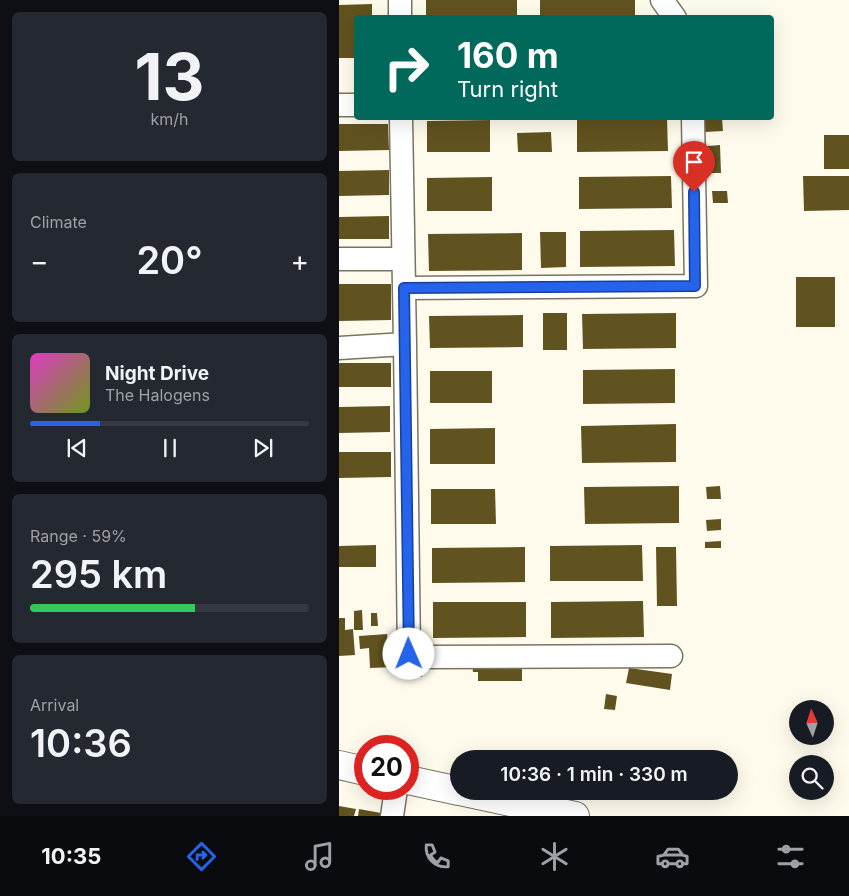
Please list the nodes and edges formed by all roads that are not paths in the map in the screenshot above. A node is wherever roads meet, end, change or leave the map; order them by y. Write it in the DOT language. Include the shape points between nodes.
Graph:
graph roads {
  1 [pos="400,0"];
  2 [pos="662,0"];
  3 [pos="400,15"];
  4 [pos="673,15"];
  5 [pos="339,105"];
  6 [pos="354,105"];
  7 [pos="401,120"];
  8 [pos="693,120"];
  9 [pos="339,259"];
  10 [pos="403,259"];
  11 [pos="404,288"];
  12 [pos="405,344"];
  13 [pos="339,348"];
  14 [pos="671,656"];
  15 [pos="339,765"];
  16 [pos="354,768"];
  17 [pos="419,782"];
  18 [pos="450,789"];
  19 [pos="394,800"];
  20 [pos="483,800"];
  21 [pos="503,808"];
  22 [pos="392,816"];
  23 [pos="575,816"];
  1 -- 3 [label="street"];
  2 -- 4 [label="street"];
  5 -- 6 [label="street"];
  7 -- 10 [label="street"];
  8 -- 11 [label="street" via="695,286"];
  9 -- 10 [label="street"];
  10 -- 11 [label="street"];
  11 -- 12 [label="street"];
  12 -- 13 [label="street"];
  12 -- 14 [label="street" via="409,654 424,657"];
  15 -- 16 [label="main road"];
  17 -- 18 [label="main road"];
  19 -- 22 [label="street"];
  20 -- 21 [label="main road"];
  21 -- 23 [label="main road"];
}
